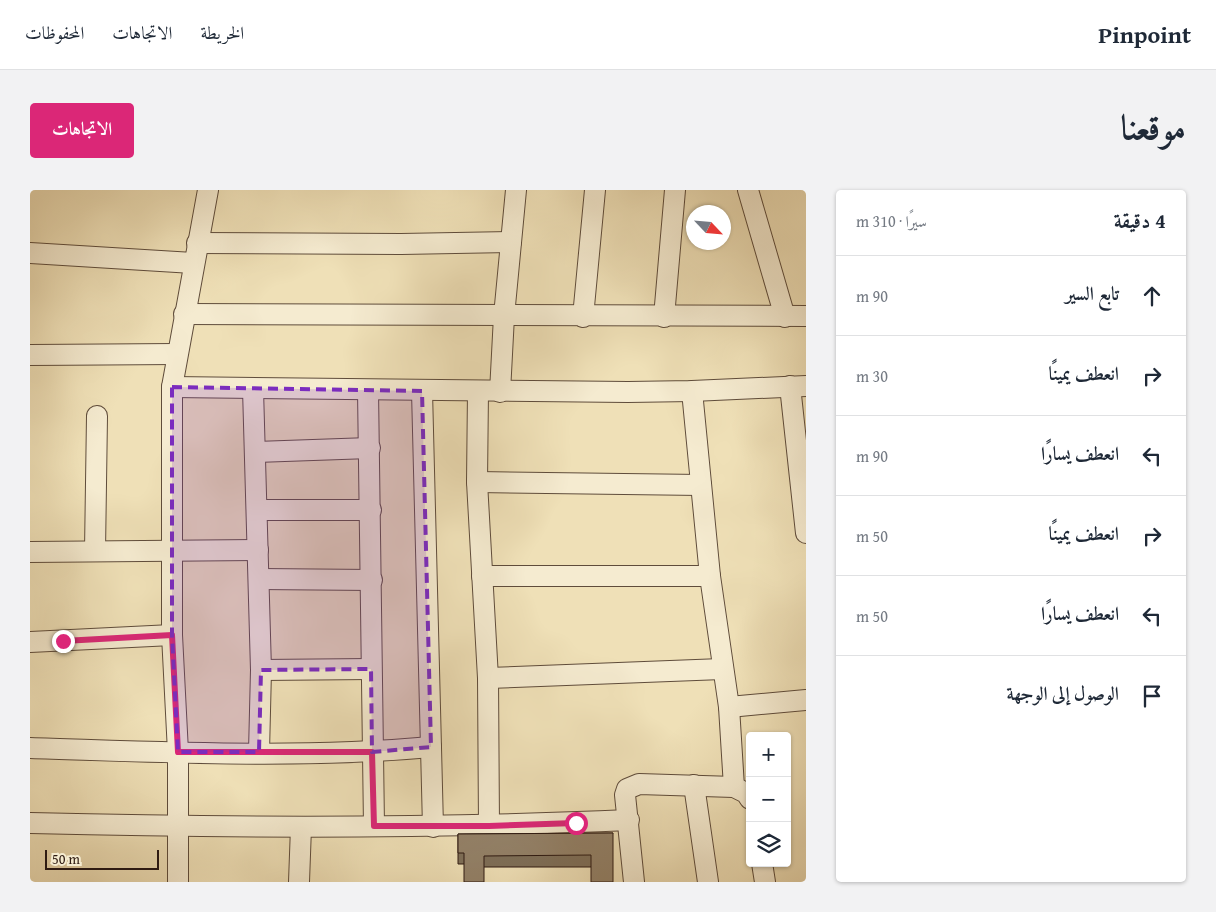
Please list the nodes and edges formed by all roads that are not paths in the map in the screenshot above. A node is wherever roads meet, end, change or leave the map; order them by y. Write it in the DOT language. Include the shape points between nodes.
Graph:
graph roads {
  1 [pos="208,190"];
  2 [pos="516,190"];
  3 [pos="596,190"];
  4 [pos="675,190"];
  5 [pos="748,190"];
  6 [pos="511,242"];
  7 [pos="197,243"];
  8 [pos="30,253"];
  9 [pos="193,263"];
  10 [pos="184,314"];
  11 [pos="504,316"];
  12 [pos="806,316"];
  13 [pos="583,317"];
  14 [pos="664,317"];
  15 [pos="785,317"];
  16 [pos="177,354"];
  17 [pos="30,356"];
  18 [pos="798,386"];
  19 [pos="172,388"];
  20 [pos="253,389"];
  21 [pos="368,390"];
  22 [pos="422,390"];
  23 [pos="478,391"];
  24 [pos="692,391"];
  25 [pos="500,392"];
  26 [pos="97,416"];
  27 [pos="370,448"];
  28 [pos="256,452"];
  29 [pos="477,482"];
  30 [pos="701,485"];
  31 [pos="257,510"];
  32 [pos="371,510"];
  33 [pos="806,533"];
  34 [pos="258,550"];
  35 [pos="95,551"];
  36 [pos="30,552"];
  37 [pos="172,552"];
  38 [pos="482,576"];
  39 [pos="710,576"];
  40 [pos="259,579"];
  41 [pos="372,580"];
  42 [pos="172,635"];
  43 [pos="30,642"];
  44 [pos="371,669"];
  45 [pos="260,670"];
  46 [pos="722,670"];
  47 [pos="488,678"];
  48 [pos="806,700"];
  49 [pos="729,707"];
  50 [pos="431,747"];
  51 [pos="30,748"];
  52 [pos="178,752"];
  53 [pos="259,752"];
  54 [pos="372,752"];
  55 [pos="694,785"];
  56 [pos="734,786"];
  57 [pos="746,792"];
  58 [pos="629,820"];
  59 [pos="30,823"];
  60 [pos="374,826"];
  61 [pos="489,826"];
  62 [pos="177,827"];
  63 [pos="302,827"];
  64 [pos="434,827"];
  65 [pos="763,867"];
  66 [pos="178,882"];
  67 [pos="299,882"];
  68 [pos="634,882"];
  69 [pos="708,882"];
  70 [pos="765,882"];
  1 -- 7 [label="street"];
  2 -- 6 [label="street"];
  3 -- 13 [label="street"];
  4 -- 14 [label="street"];
  5 -- 15 [label="street"];
  6 -- 7 [label="street"];
  6 -- 11 [label="street"];
  7 -- 9 [label="street"];
  8 -- 9 [label="street"];
  9 -- 10 [label="street"];
  10 -- 11 [label="street"];
  10 -- 16 [label="street"];
  11 -- 13 [label="street"];
  11 -- 25 [label="street"];
  12 -- 15 [label="street"];
  13 -- 14 [label="street"];
  14 -- 15 [label="street"];
  16 -- 17 [label="street"];
  16 -- 19 [label="street"];
  18 -- 24 [label="street"];
  18 -- 33 [label="street"];
  19 -- 20 [label="street"];
  19 -- 37 [label="street"];
  20 -- 21 [label="street"];
  20 -- 28 [label="street"];
  21 -- 22 [label="street"];
  21 -- 27 [label="street"];
  22 -- 23 [label="street"];
  22 -- 50 [label="street"];
  23 -- 25 [label="street"];
  23 -- 29 [label="street"];
  24 -- 25 [label="street"];
  24 -- 30 [label="street"];
  26 -- 35 [label="street"];
  27 -- 28 [label="street"];
  27 -- 32 [label="street"];
  28 -- 31 [label="street"];
  29 -- 30 [label="street"];
  29 -- 38 [label="street"];
  30 -- 39 [label="street"];
  31 -- 32 [label="street"];
  31 -- 34 [label="street"];
  32 -- 41 [label="street"];
  34 -- 37 [label="street"];
  34 -- 40 [label="street"];
  35 -- 36 [label="street"];
  35 -- 37 [label="street"];
  37 -- 42 [label="street"];
  38 -- 39 [label="street"];
  38 -- 47 [label="street"];
  39 -- 46 [label="street"];
  40 -- 41 [label="street"];
  40 -- 45 [label="street"];
  41 -- 44 [label="street"];
  42 -- 43 [label="street"];
  42 -- 52 [label="street"];
  44 -- 45 [label="street"];
  44 -- 54 [label="street"];
  45 -- 53 [label="street"];
  46 -- 47 [label="street"];
  46 -- 49 [label="street"];
  47 -- 61 [label="street"];
  48 -- 49 [label="street"];
  49 -- 56 [label="street"];
  50 -- 54 [label="street"];
  50 -- 64 [label="street"];
  51 -- 52 [label="street"];
  52 -- 53 [label="street"];
  52 -- 62 [label="street"];
  53 -- 54 [label="street"];
  54 -- 60 [label="street"];
  55 -- 56 [label="street"];
  55 -- 58 [label="street" via="633,785 625,795"];
  55 -- 69 [label="street"];
  56 -- 57 [label="street"];
  58 -- 61 [label="street"];
  58 -- 68 [label="street"];
  59 -- 62 [label="street"];
  60 -- 63 [label="street"];
  60 -- 64 [label="street"];
  61 -- 64 [label="street"];
  62 -- 63 [label="street"];
  62 -- 66 [label="street"];
  63 -- 67 [label="street"];
  65 -- 70 [label="street"];
}
